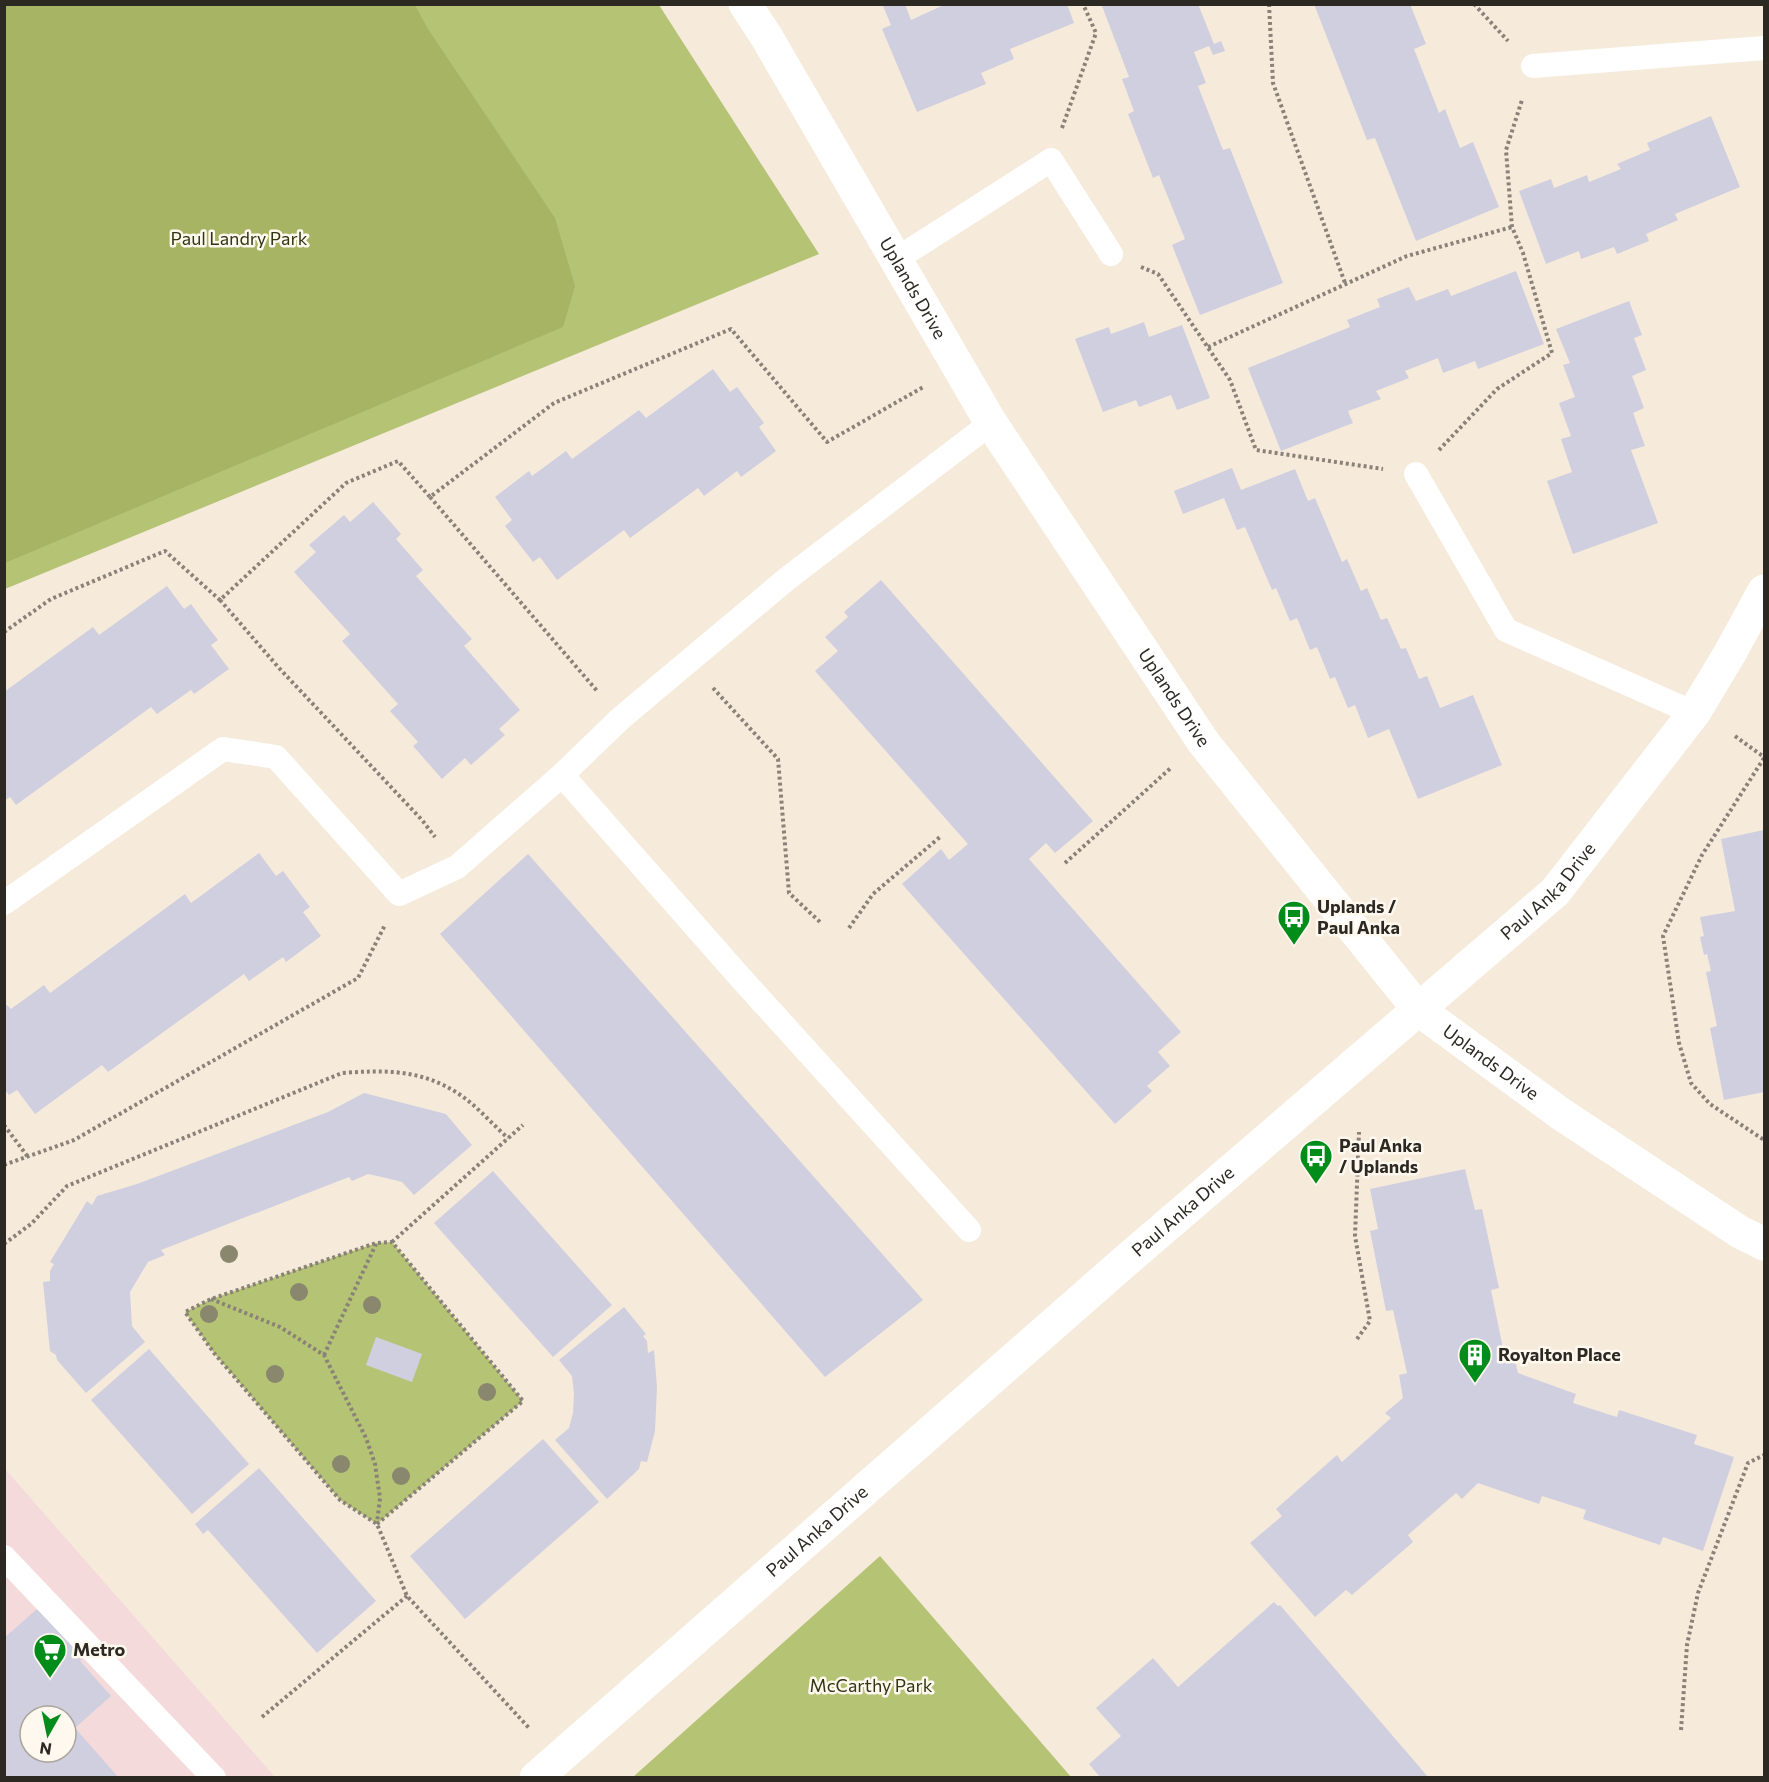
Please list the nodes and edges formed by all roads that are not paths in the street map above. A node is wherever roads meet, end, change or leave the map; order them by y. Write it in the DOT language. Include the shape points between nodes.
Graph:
graph roads {
  1 [pos="745,4"];
  2 [pos="1764,48"];
  3 [pos="1533,66"];
  4 [pos="1111,254"];
  5 [pos="896,260"];
  6 [pos="991,423"];
  7 [pos="1416,474"];
  8 [pos="1764,591"];
  9 [pos="1694,713"];
  10 [pos="562,775"];
  11 [pos="4,903"];
  12 [pos="1419,1010"];
  13 [pos="969,1230"];
  14 [pos="1764,1244"];
  15 [pos="4,1557"];
  16 [pos="547,1768"];
  17 [pos="214,1778"];
  1 -- 5 [label="street, Uplands Drive"];
  2 -- 3 [label="lane"];
  4 -- 5 [label="lane" via="1051,160"];
  5 -- 6 [label="street, Uplands Drive"];
  6 -- 10 [label="lane" via="788,578 621,718"];
  6 -- 12 [label="street, Uplands Drive" via="1204,743"];
  7 -- 9 [label="lane" via="1506,630"];
  8 -- 9 [label="street, Paul Anka Drive"];
  9 -- 12 [label="street, Paul Anka Drive" via="1555,892"];
  10 -- 11 [label="lane" via="457,867 399,894 276,757 224,749"];
  10 -- 13 [label="lane"];
  12 -- 14 [label="street, Uplands Drive" via="1561,1114"];
  12 -- 16 [label="street, Paul Anka Drive" via="1104,1279"];
  15 -- 17 [label="lane"];
}
